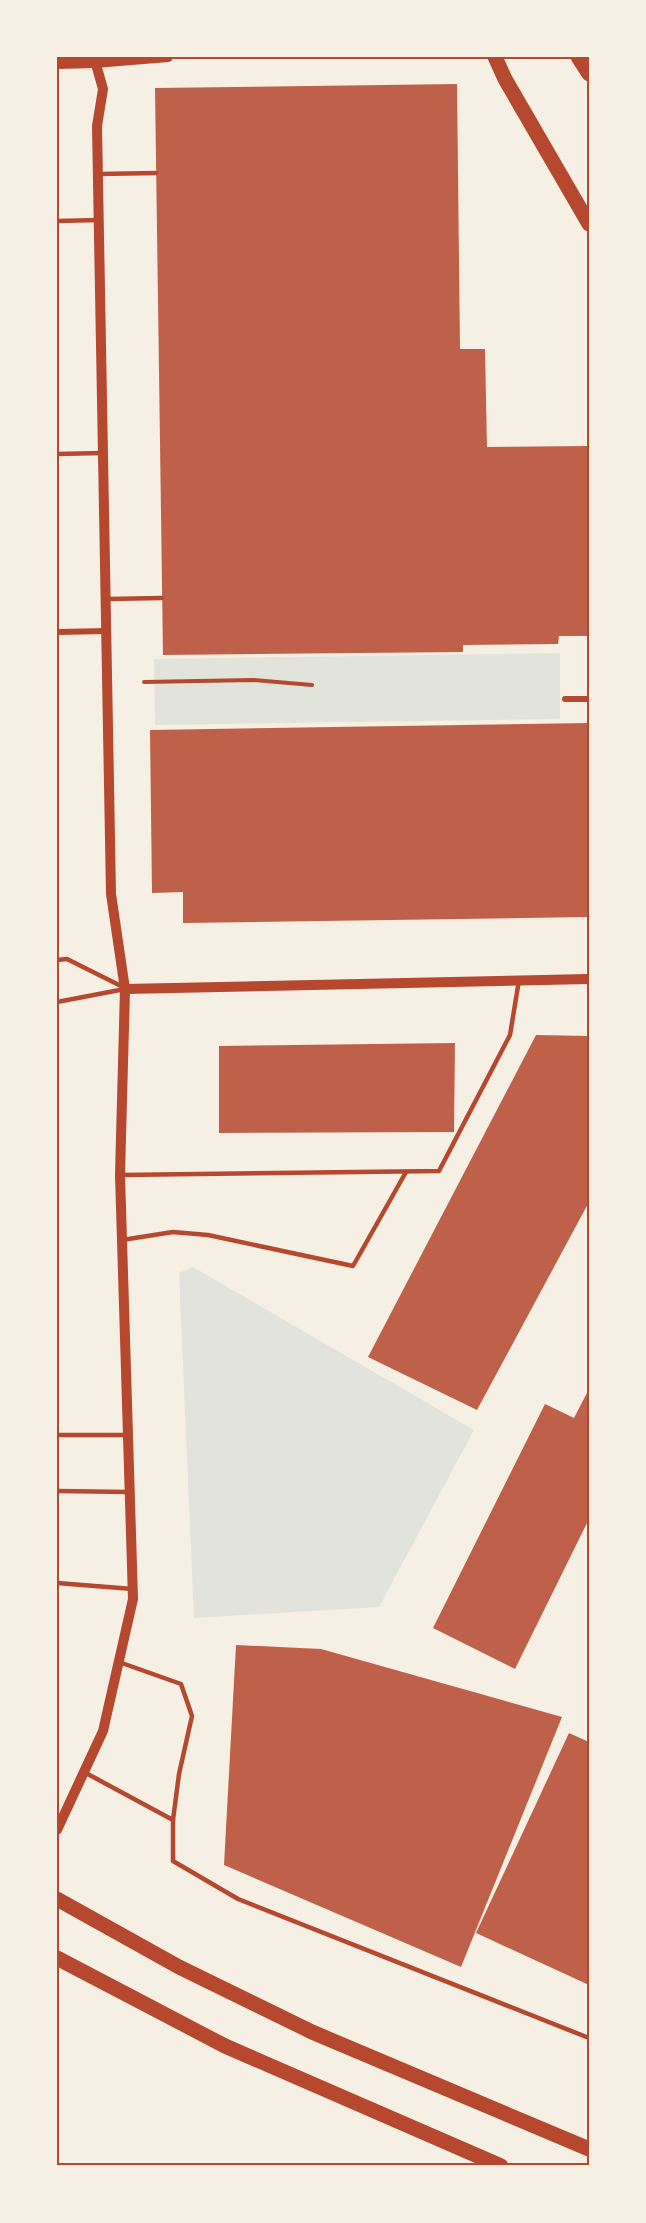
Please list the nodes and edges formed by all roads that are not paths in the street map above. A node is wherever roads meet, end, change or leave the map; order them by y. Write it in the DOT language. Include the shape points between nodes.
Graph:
graph roads {
  1 [pos="168,57"];
  2 [pos="495,57"];
  3 [pos="578,57"];
  4 [pos="95,60"];
  5 [pos="57,64"];
  6 [pos="589,74"];
  7 [pos="98,174"];
  8 [pos="156,174"];
  9 [pos="99,220"];
  10 [pos="57,221"];
  11 [pos="589,224"];
  12 [pos="104,453"];
  13 [pos="57,454"];
  14 [pos="162,598"];
  15 [pos="107,599"];
  16 [pos="108,631"];
  17 [pos="57,632"];
  18 [pos="565,699"];
  19 [pos="589,699"];
  20 [pos="57,960"];
  21 [pos="589,979"];
  22 [pos="519,980"];
  23 [pos="125,989"];
  24 [pos="57,1002"];
  25 [pos="406,1172"];
  26 [pos="120,1175"];
  27 [pos="122,1240"];
  28 [pos="57,1435"];
  29 [pos="128,1436"];
  30 [pos="57,1491"];
  31 [pos="130,1492"];
  32 [pos="57,1583"];
  33 [pos="133,1589"];
  34 [pos="119,1662"];
  35 [pos="84,1772"];
  36 [pos="173,1820"];
  37 [pos="57,1830"];
  38 [pos="57,1899"];
  39 [pos="57,1958"];
  40 [pos="589,2038"];
  41 [pos="589,2149"];
  42 [pos="501,2166"];
  1 -- 4 [label="street"];
  2 -- 11 [label="main road"];
  3 -- 6 [label="main road"];
  4 -- 5 [label="street"];
  4 -- 7 [label="street" via="103,89 97,126"];
  7 -- 8 [label="lane"];
  7 -- 9 [label="street"];
  9 -- 10 [label="lane"];
  9 -- 12 [label="street"];
  12 -- 13 [label="lane"];
  12 -- 15 [label="street"];
  14 -- 15 [label="lane"];
  15 -- 16 [label="street"];
  16 -- 17 [label="street"];
  16 -- 23 [label="street" via="111,894"];
  18 -- 19 [label="street"];
  20 -- 23 [label="lane" via="67,959"];
  21 -- 22 [label="street"];
  22 -- 23 [label="street"];
  22 -- 25 [label="lane" via="510,1035 439,1171"];
  23 -- 24 [label="lane"];
  23 -- 26 [label="street"];
  25 -- 26 [label="lane"];
  25 -- 27 [label="lane" via="353,1266 208,1235 173,1232"];
  26 -- 27 [label="street"];
  27 -- 29 [label="street"];
  28 -- 29 [label="lane"];
  29 -- 31 [label="street"];
  30 -- 31 [label="lane"];
  31 -- 33 [label="street"];
  32 -- 33 [label="lane"];
  33 -- 34 [label="street"];
  34 -- 35 [label="street" via="103,1731"];
  34 -- 36 [label="lane" via="181,1684 192,1716"];
  35 -- 36 [label="lane"];
  35 -- 37 [label="street"];
  36 -- 40 [label="lane" via="173,1861 237,1899"];
  38 -- 41 [label="main road" via="179,1967 312,2032"];
  39 -- 42 [label="main road" via="225,2046"];
}
